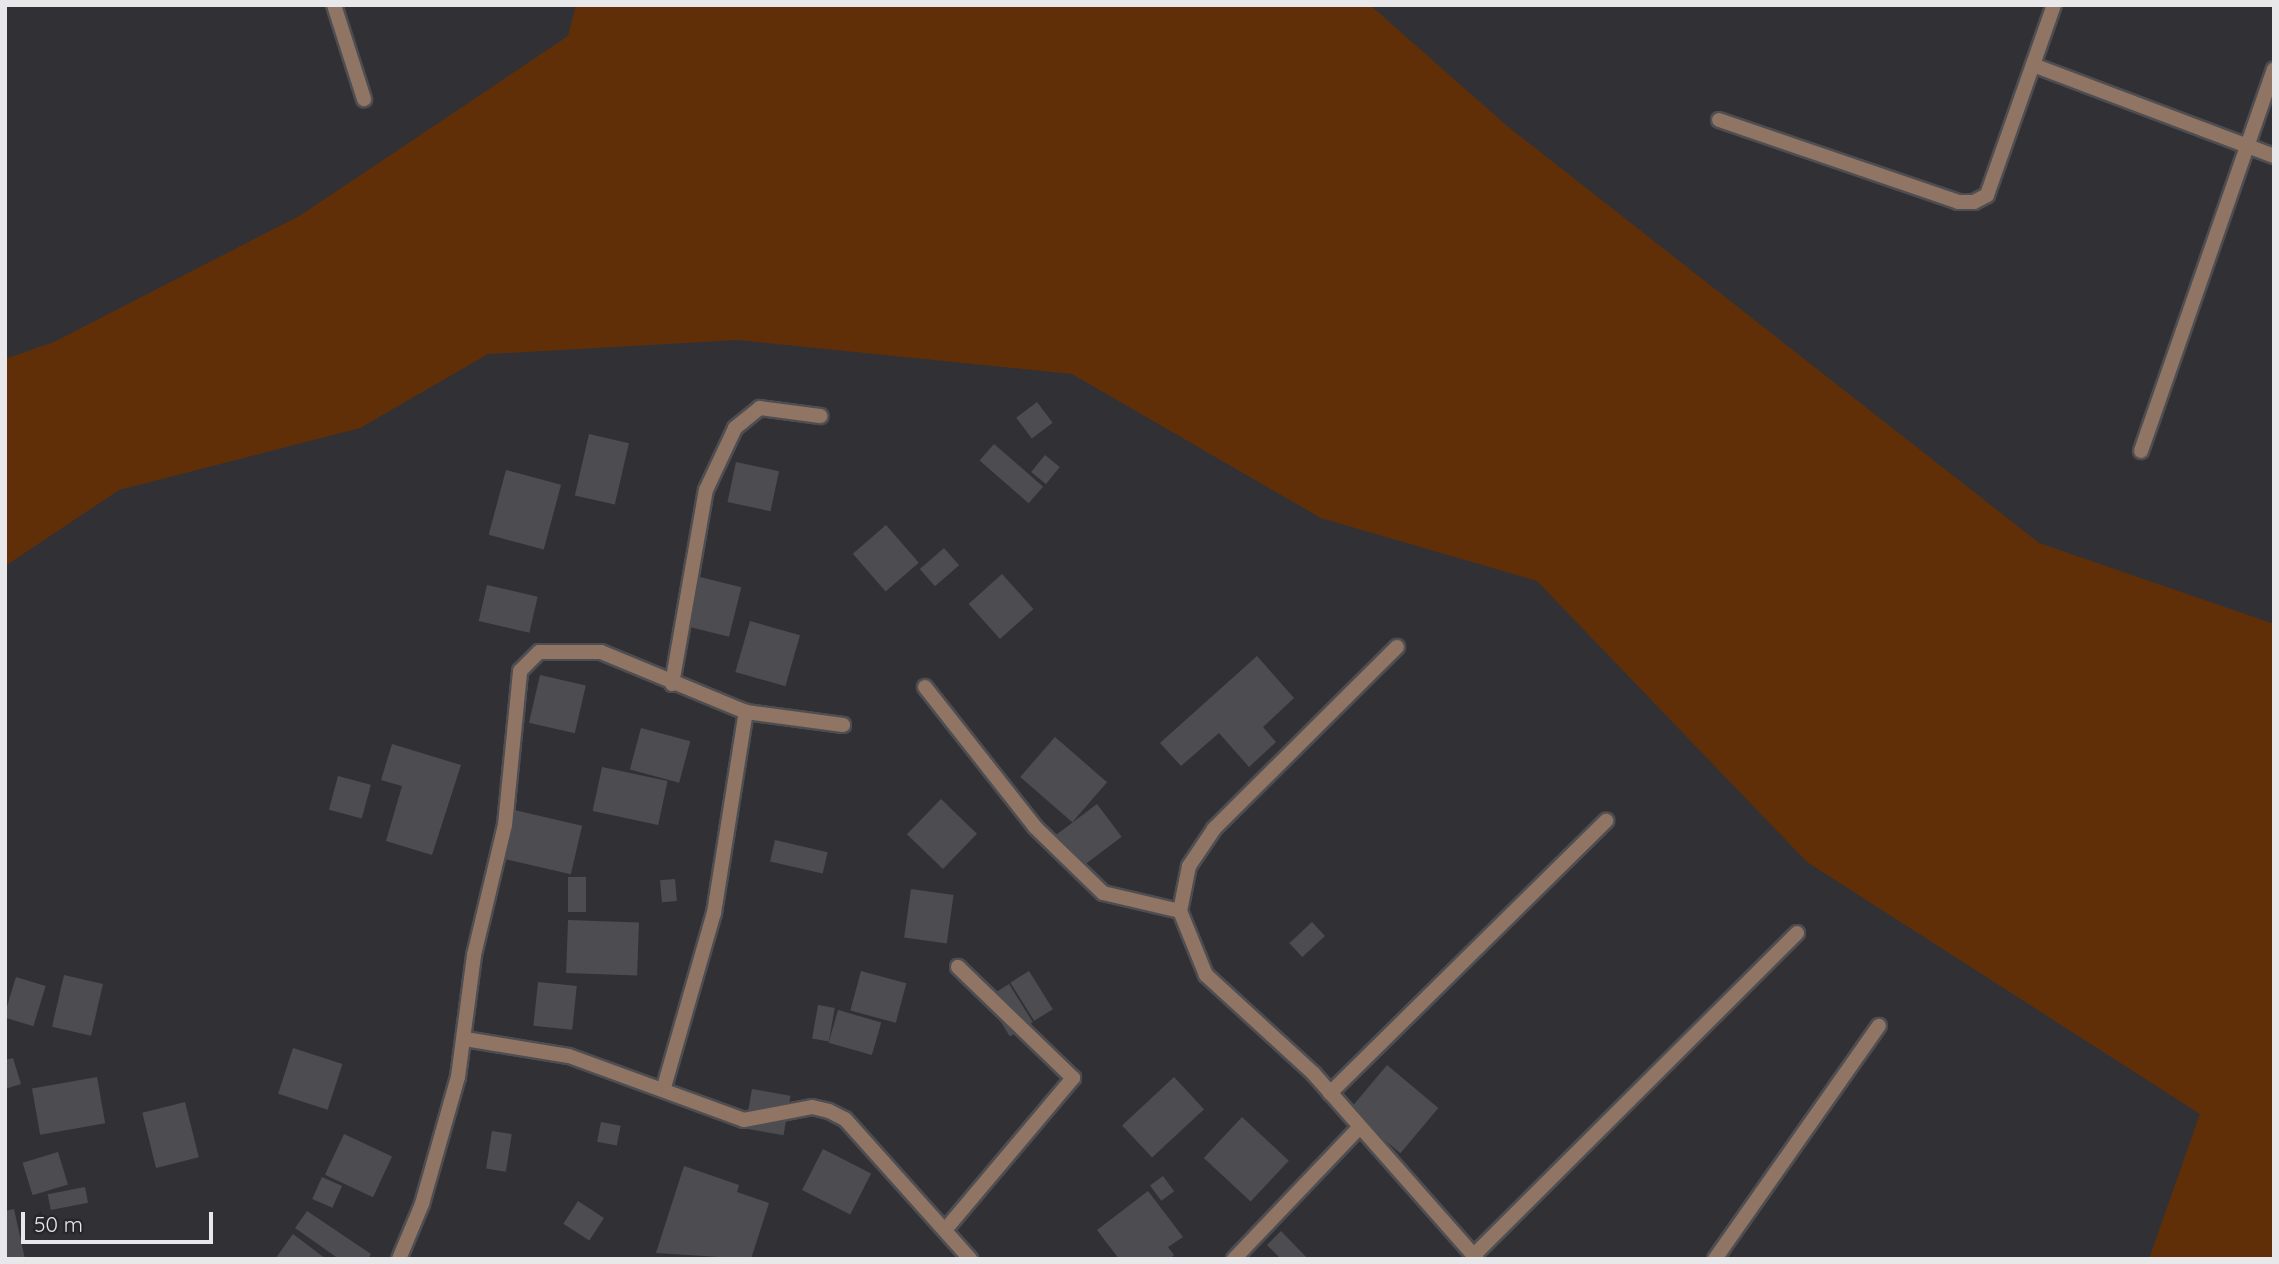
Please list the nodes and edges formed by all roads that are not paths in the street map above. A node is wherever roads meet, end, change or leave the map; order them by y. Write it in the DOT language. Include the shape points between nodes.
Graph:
graph roads {
  1 [pos="334,5"];
  2 [pos="2054,5"];
  3 [pos="2033,65"];
  4 [pos="2274,70"];
  5 [pos="364,99"];
  6 [pos="1719,120"];
  7 [pos="2247,147"];
  8 [pos="2274,156"];
  9 [pos="820,416"];
  10 [pos="2141,452"];
  11 [pos="1397,647"];
  12 [pos="672,684"];
  13 [pos="925,687"];
  14 [pos="746,712"];
  15 [pos="843,725"];
  16 [pos="1606,821"];
  17 [pos="1180,911"];
  18 [pos="1797,933"];
  19 [pos="958,967"];
  20 [pos="1879,1026"];
  21 [pos="465,1039"];
  22 [pos="664,1087"];
  23 [pos="1330,1093"];
  24 [pos="1357,1130"];
  25 [pos="945,1230"];
  26 [pos="1476,1257"];
  27 [pos="399,1259"];
  28 [pos="970,1259"];
  29 [pos="1234,1259"];
  30 [pos="1715,1259"];
  1 -- 5 [label="street"];
  2 -- 3 [label="street"];
  3 -- 6 [label="street" via="1987,195 1974,202"];
  3 -- 7 [label="street"];
  4 -- 7 [label="street"];
  7 -- 8 [label="street"];
  7 -- 10 [label="street"];
  9 -- 12 [label="street" via="760,408 734,428 706,490"];
  11 -- 17 [label="street" via="1214,829 1189,866"];
  12 -- 14 [label="street"];
  12 -- 21 [label="street" via="601,652 539,652 520,671 505,825 474,955"];
  13 -- 17 [label="street" via="1035,827 1103,893"];
  14 -- 15 [label="street"];
  14 -- 22 [label="street" via="714,913"];
  16 -- 23 [label="street"];
  17 -- 23 [label="street" via="1206,975"];
  18 -- 26 [label="street"];
  19 -- 25 [label="street" via="1073,1078"];
  20 -- 30 [label="street"];
  21 -- 22 [label="street" via="569,1056"];
  21 -- 27 [label="street" via="422,1204"];
  22 -- 25 [label="street" via="744,1121 811,1107 845,1119"];
  23 -- 24 [label="street"];
  24 -- 26 [label="street"];
  24 -- 29 [label="street"];
  25 -- 28 [label="street"];
}
